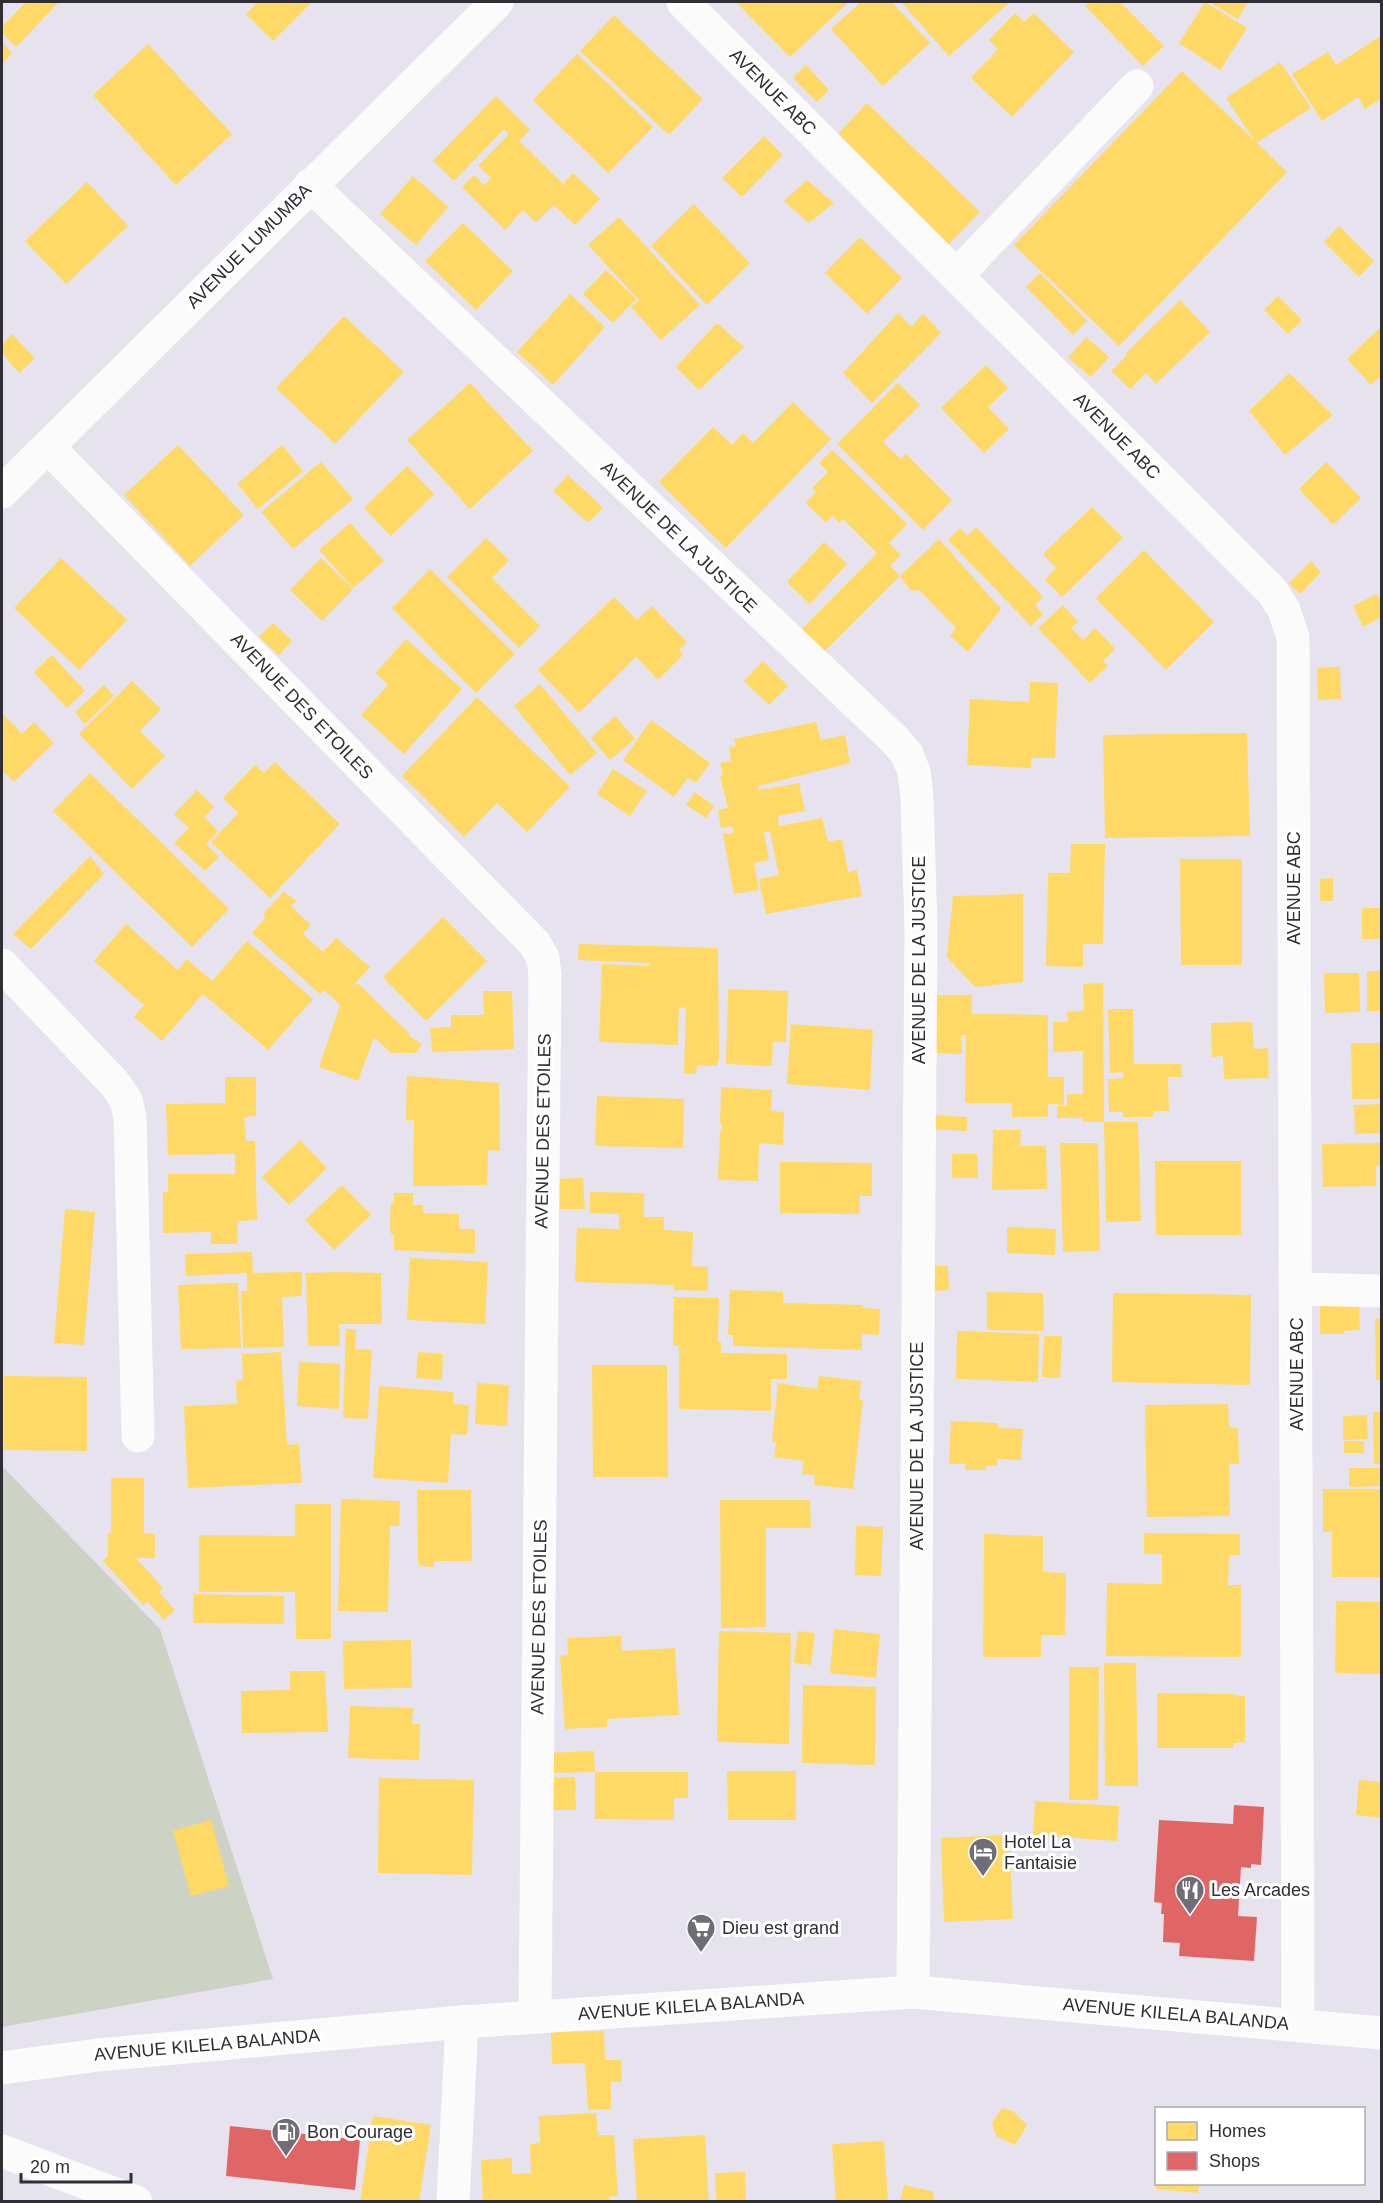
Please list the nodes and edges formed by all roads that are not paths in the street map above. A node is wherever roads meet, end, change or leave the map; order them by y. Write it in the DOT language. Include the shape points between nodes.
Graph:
graph roads {
  1 [pos="497,2"];
  2 [pos="683,2"];
  3 [pos="1137,86"];
  4 [pos="310,185"];
  5 [pos="957,275"];
  6 [pos="48,447"];
  7 [pos="2,492"];
  8 [pos="2,965"];
  9 [pos="1297,1289"];
  10 [pos="1382,1291"];
  11 [pos="138,1436"];
  12 [pos="912,1992"];
  13 [pos="535,2016"];
  14 [pos="462,2022"];
  15 [pos="1298,2024"];
  16 [pos="1382,2033"];
  17 [pos="2,2068"];
  18 [pos="2,2151"];
  19 [pos="136,2202"];
  20 [pos="453,2202"];
  1 -- 4 [label="main road, AVENUE LUMUMBA"];
  2 -- 5 [label="main road, AVENUE ABC"];
  3 -- 5 [label="main road"];
  4 -- 6 [label="main road, AVENUE LUMUMBA"];
  4 -- 12 [label="main road, AVENUE DE LA JUSTICE" via="894,739 908,754 914,772 921,928"];
  5 -- 9 [label="main road, AVENUE ABC" via="1272,591 1284,609 1293,637"];
  6 -- 7 [label="main road, AVENUE LUMUMBA"];
  6 -- 13 [label="main road, AVENUE DES ETOILES" via="535,944 543,958"];
  8 -- 11 [label="main road" via="126,1100 130,1117"];
  9 -- 10 [label="main road"];
  9 -- 15 [label="main road, AVENUE ABC"];
  12 -- 13 [label="main road, AVENUE KILELA BALANDA"];
  12 -- 15 [label="main road, AVENUE KILELA BALANDA"];
  13 -- 14 [label="main road, AVENUE KILELA BALANDA"];
  14 -- 17 [label="main road, AVENUE KILELA BALANDA" via="98,2055"];
  14 -- 20 [label="main road"];
  15 -- 16 [label="main road, AVENUE KILELA BALANDA"];
  18 -- 19 [label="main road"];
}
